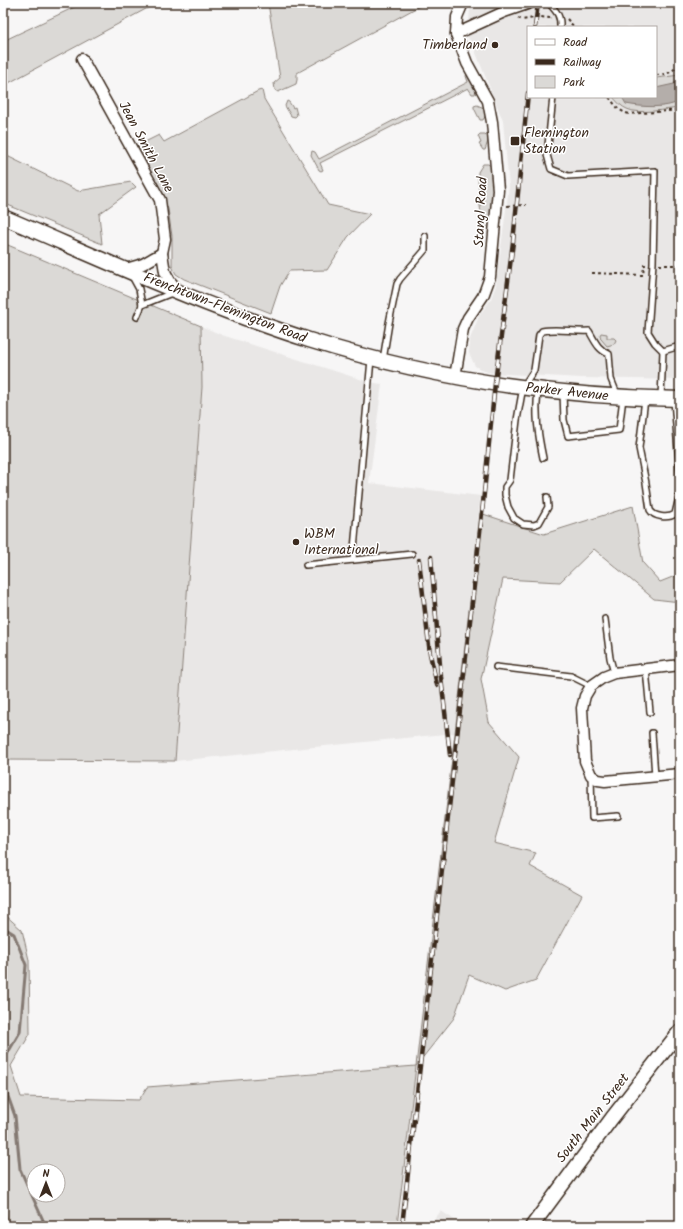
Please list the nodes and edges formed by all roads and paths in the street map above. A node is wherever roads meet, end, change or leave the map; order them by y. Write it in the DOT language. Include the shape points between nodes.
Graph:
graph roads {
  1 [pos="464,3"];
  2 [pos="530,3"];
  3 [pos="549,3"];
  4 [pos="677,3"];
  5 [pos="515,16"];
  6 [pos="560,19"];
  7 [pos="680,21"];
  8 [pos="560,26"];
  9 [pos="573,26"];
  10 [pos="456,34"];
  11 [pos="82,59"];
  12 [pos="680,63"];
  13 [pos="657,75"];
  14 [pos="553,98"];
  15 [pos="610,98"];
  16 [pos="680,110"];
  17 [pos="526,205"];
  18 [pos="498,207"];
  19 [pos="3,217"];
  20 [pos="425,236"];
  21 [pos="162,253"];
  22 [pos="653,265"];
  23 [pos="680,265"];
  24 [pos="126,269"];
  25 [pos="592,273"];
  26 [pos="178,291"];
  27 [pos="142,304"];
  28 [pos="137,317"];
  29 [pos="680,346"];
  30 [pos="663,351"];
  31 [pos="377,359"];
  32 [pos="454,377"];
  33 [pos="523,387"];
  34 [pos="538,389"];
  35 [pos="563,392"];
  36 [pos="621,397"];
  37 [pos="645,398"];
  38 [pos="672,398"];
  39 [pos="543,458"];
  40 [pos="680,477"];
  41 [pos="680,493"];
  42 [pos="547,497"];
  43 [pos="412,554"];
  44 [pos="353,560"];
  45 [pos="306,565"];
  46 [pos="605,619"];
  47 [pos="680,665"];
  48 [pos="496,667"];
  49 [pos="646,669"];
  50 [pos="614,673"];
  51 [pos="591,686"];
  52 [pos="650,712"];
  53 [pos="652,733"];
  54 [pos="680,774"];
  55 [pos="591,775"];
  56 [pos="655,776"];
  57 [pos="618,816"];
  58 [pos="680,1031"];
  59 [pos="532,1226"];
  1 -- 10 [label="street, Stangl Road" via="457,17"];
  2 -- 10 [label="street"];
  3 -- 6 [label="lane"];
  4 -- 7 [label="path"];
  5 -- 6 [label="path" via="522,20 540,17"];
  6 -- 8 [label="lane"];
  6 -- 9 [label="path" via="567,19"];
  10 -- 18 [label="street, Stangl Road" via="467,63 490,108 496,152"];
  11 -- 21 [label="street, Jean Smith Lane" via="160,200 165,239"];
  12 -- 13 [label="path" via="672,72"];
  14 -- 22 [label="lane" via="546,155 551,169 568,176 655,171"];
  15 -- 16 [label="path" via="622,113"];
  17 -- 18 [label="path"];
  18 -- 32 [label="street, Stangl Road" via="490,277 483,296 463,330"];
  19 -- 24 [label="main road, Frenchtown-Flemington Road"];
  20 -- 31 [label="lane" via="425,250 397,284 389,323"];
  21 -- 24 [label="street" via="143,264"];
  21 -- 26 [label="street, Jean Smith Lane" via="165,272"];
  22 -- 23 [label="path"];
  22 -- 25 [label="path" via="644,265 643,275"];
  22 -- 30 [label="lane" via="648,332"];
  24 -- 26 [label="main road, Frenchtown-Flemington Road"];
  24 -- 27 [label="lane" via="137,284"];
  26 -- 27 [label="lane"];
  26 -- 31 [label="main road, Frenchtown-Flemington Road" via="284,332"];
  27 -- 28 [label="lane"];
  29 -- 30 [label="lane"];
  30 -- 38 [label="lane"];
  31 -- 32 [label="main road, Frenchtown-Flemington Road"];
  31 -- 44 [label="lane"];
  32 -- 33 [label="main road, Parker Avenue"];
  33 -- 34 [label="main road, Parker Avenue"];
  33 -- 36 [label="lane" via="534,370 539,335 542,331 589,331 598,347 609,354 611,379"];
  33 -- 42 [label="lane" via="510,480 505,487 504,495 510,514 523,524 534,526 539,523 548,507"];
  34 -- 35 [label="main road, Parker Avenue"];
  34 -- 39 [label="lane" via="536,412"];
  35 -- 36 [label="main road, Parker Avenue"];
  35 -- 36 [label="lane" via="564,420 568,436 619,430"];
  36 -- 37 [label="main road, Parker Avenue"];
  37 -- 38 [label="main road, Parker Avenue"];
  37 -- 41 [label="lane" via="639,448 652,514 672,517 677,510"];
  38 -- 40 [label="lane"];
  43 -- 44 [label="lane"];
  44 -- 45 [label="lane"];
  46 -- 50 [label="lane"];
  47 -- 49 [label="street"];
  48 -- 51 [label="lane" via="571,676"];
  49 -- 50 [label="street"];
  49 -- 52 [label="lane"];
  50 -- 51 [label="street" via="604,676"];
  51 -- 55 [label="street" via="582,708 585,761"];
  53 -- 56 [label="lane"];
  54 -- 56 [label="street"];
  55 -- 56 [label="street" via="605,781"];
  55 -- 57 [label="lane" via="592,818"];
  58 -- 59 [label="street, South Main Street"];
}
